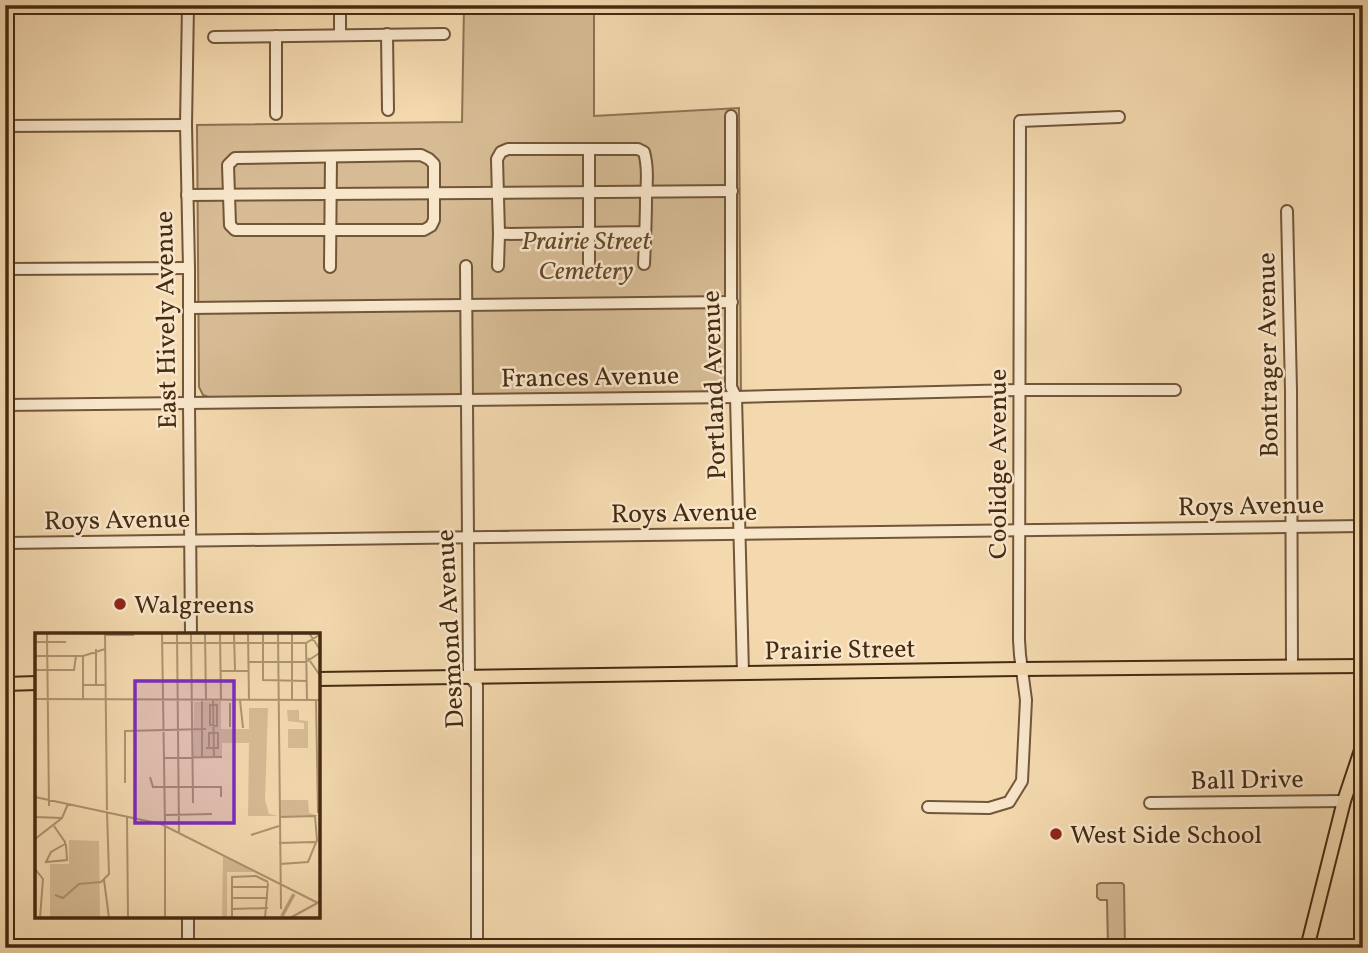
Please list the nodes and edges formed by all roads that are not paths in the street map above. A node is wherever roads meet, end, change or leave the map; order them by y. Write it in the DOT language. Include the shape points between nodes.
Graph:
graph roads {
  1 [pos="188,5"];
  2 [pos="340,5"];
  3 [pos="340,34"];
  4 [pos="387,34"];
  5 [pos="444,34"];
  6 [pos="276,36"];
  7 [pos="214,37"];
  8 [pos="388,110"];
  9 [pos="276,114"];
  10 [pos="731,116"];
  11 [pos="1119,117"];
  12 [pos="186,125"];
  13 [pos="5,126"];
  14 [pos="589,149"];
  15 [pos="331,157"];
  16 [pos="646,191"];
  17 [pos="732,191"];
  18 [pos="434,192"];
  19 [pos="590,192"];
  20 [pos="499,193"];
  21 [pos="331,194"];
  22 [pos="187,195"];
  23 [pos="230,195"];
  24 [pos="1287,211"];
  25 [pos="331,229"];
  26 [pos="590,232"];
  27 [pos="645,232"];
  28 [pos="499,234"];
  29 [pos="589,264"];
  30 [pos="644,264"];
  31 [pos="466,266"];
  32 [pos="498,266"];
  33 [pos="330,267"];
  34 [pos="189,268"];
  35 [pos="5,269"];
  36 [pos="732,302"];
  37 [pos="465,305"];
  38 [pos="189,308"];
  39 [pos="1019,390"];
  40 [pos="1175,390"];
  41 [pos="736,397"];
  42 [pos="466,400"];
  43 [pos="189,403"];
  44 [pos="5,405"];
  45 [pos="1363,526"];
  46 [pos="1292,528"];
  47 [pos="1020,531"];
  48 [pos="740,534"];
  49 [pos="467,537"];
  50 [pos="191,541"];
  51 [pos="5,543"];
  52 [pos="191,633"];
  53 [pos="1292,666"];
  54 [pos="1363,666"];
  55 [pos="1022,669"];
  56 [pos="743,673"];
  57 [pos="469,676"];
  58 [pos="320,679"];
  59 [pos="35,683"];
  60 [pos="5,684"];
  61 [pos="1363,744"];
  62 [pos="1344,801"];
  63 [pos="1150,803"];
  64 [pos="928,807"];
  65 [pos="188,918"];
  66 [pos="188,948"];
  67 [pos="477,948"];
  68 [pos="1307,948"];
  1 -- 12 [label="street, East Hively Avenue"];
  2 -- 3 [label="street"];
  3 -- 4 [label="street"];
  3 -- 6 [label="street"];
  4 -- 5 [label="street"];
  4 -- 8 [label="street"];
  6 -- 7 [label="street"];
  6 -- 9 [label="street"];
  10 -- 17 [label="street, Portland Avenue"];
  11 -- 39 [label="street, Coolidge Avenue" via="1020,121"];
  12 -- 13 [label="street"];
  12 -- 22 [label="street, East Hively Avenue"];
  14 -- 16 [label="street" via="644,152"];
  14 -- 19 [label="street"];
  14 -- 20 [label="street" via="501,152 497,159"];
  15 -- 18 [label="street" via="421,155 433,164"];
  15 -- 21 [label="street"];
  15 -- 23 [label="street" via="235,159 228,165"];
  16 -- 17 [label="street"];
  16 -- 19 [label="street"];
  16 -- 27 [label="street"];
  17 -- 36 [label="street, Portland Avenue"];
  18 -- 20 [label="street"];
  18 -- 21 [label="street"];
  18 -- 25 [label="street" via="434,219 424,230"];
  19 -- 20 [label="street"];
  19 -- 26 [label="street"];
  20 -- 28 [label="street"];
  21 -- 23 [label="street"];
  21 -- 25 [label="street"];
  22 -- 23 [label="street"];
  22 -- 34 [label="street, East Hively Avenue"];
  23 -- 25 [label="street" via="230,225 235,230"];
  24 -- 46 [label="street, Bontrager Avenue"];
  25 -- 33 [label="street"];
  26 -- 27 [label="street"];
  26 -- 28 [label="street"];
  26 -- 29 [label="street"];
  27 -- 30 [label="street"];
  28 -- 32 [label="street"];
  31 -- 37 [label="street, Desmond Avenue"];
  34 -- 35 [label="street"];
  34 -- 38 [label="street, East Hively Avenue"];
  36 -- 37 [label="street"];
  36 -- 41 [label="street, Portland Avenue" via="731,387"];
  37 -- 38 [label="street"];
  37 -- 42 [label="street, Desmond Avenue"];
  38 -- 43 [label="street, East Hively Avenue"];
  39 -- 40 [label="street, Frances Avenue"];
  39 -- 41 [label="street, Frances Avenue"];
  39 -- 47 [label="street, Coolidge Avenue"];
  41 -- 42 [label="street, Frances Avenue"];
  41 -- 48 [label="street, Portland Avenue"];
  42 -- 43 [label="street, Frances Avenue"];
  42 -- 49 [label="street, Desmond Avenue"];
  43 -- 44 [label="street, Frances Avenue"];
  43 -- 50 [label="street, East Hively Avenue"];
  45 -- 46 [label="street, Roys Avenue"];
  46 -- 47 [label="street, Roys Avenue"];
  46 -- 53 [label="street, Bontrager Avenue"];
  47 -- 48 [label="street, Roys Avenue"];
  47 -- 55 [label="street, Coolidge Avenue"];
  48 -- 49 [label="street, Roys Avenue"];
  48 -- 56 [label="street, Portland Avenue"];
  49 -- 50 [label="street, Roys Avenue"];
  49 -- 57 [label="street, Desmond Avenue"];
  50 -- 51 [label="street, Roys Avenue"];
  50 -- 52 [label="street, East Hively Avenue"];
  53 -- 54 [label="main road, Prairie Street"];
  53 -- 55 [label="main road, Prairie Street"];
  55 -- 56 [label="main road, Prairie Street"];
  55 -- 64 [label="street, Coolidge Avenue" via="1026,700 1023,781 1009,802 989,808"];
  56 -- 57 [label="main road, Prairie Street"];
  57 -- 58 [label="main road, Prairie Street"];
  57 -- 67 [label="street, Desmond Avenue" via="477,685"];
  59 -- 60 [label="main road"];
  61 -- 62 [label="main road"];
  62 -- 63 [label="street, Ball Drive"];
  62 -- 68 [label="main road"];
  65 -- 66 [label="street"];
}
